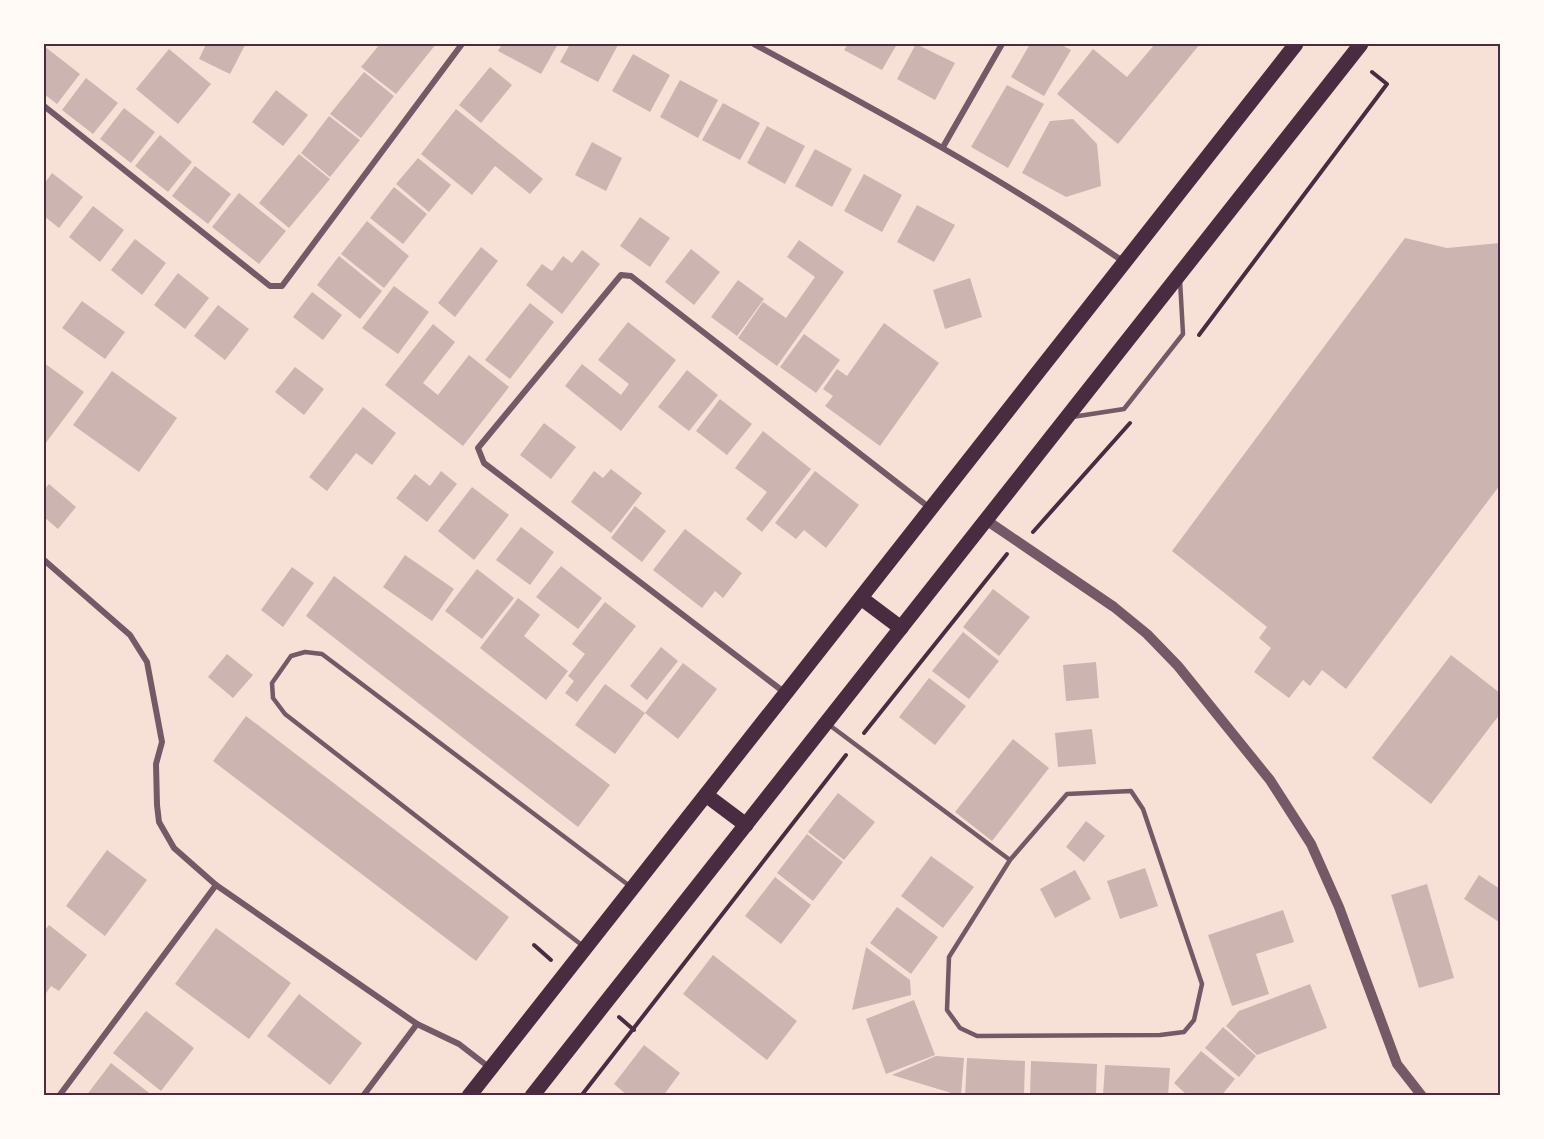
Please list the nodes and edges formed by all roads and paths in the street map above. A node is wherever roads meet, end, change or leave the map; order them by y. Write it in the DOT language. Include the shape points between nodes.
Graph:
graph roads {
  1 [pos="462,44"];
  2 [pos="754,44"];
  3 [pos="1002,44"];
  4 [pos="1296,44"];
  5 [pos="1361,44"];
  6 [pos="1372,72"];
  7 [pos="44,106"];
  8 [pos="944,147"];
  9 [pos="1124,262"];
  10 [pos="1180,275"];
  11 [pos="1198,337"];
  12 [pos="1067,418"];
  13 [pos="1133,420"];
  14 [pos="931,508"];
  15 [pos="986,520"];
  16 [pos="1016,543"];
  17 [pos="44,560"];
  18 [pos="861,598"];
  19 [pos="901,628"];
  20 [pos="786,693"];
  21 [pos="826,722"];
  22 [pos="855,745"];
  23 [pos="706,795"];
  24 [pos="746,825"];
  25 [pos="1010,860"];
  26 [pos="216,885"];
  27 [pos="633,888"];
  28 [pos="534,945"];
  29 [pos="585,948"];
  30 [pos="566,973"];
  31 [pos="604,1004"];
  32 [pos="417,1024"];
  33 [pos="634,1030"];
  34 [pos="490,1069"];
  35 [pos="59,1095"];
  36 [pos="363,1095"];
  37 [pos="469,1095"];
  38 [pos="532,1095"];
  39 [pos="581,1095"];
  40 [pos="1422,1095"];
  1 -- 7 [label="street" via="282,286 270,286"];
  2 -- 8 [label="street"];
  3 -- 8 [label="street"];
  4 -- 9 [label="main road"];
  5 -- 10 [label="main road"];
  6 -- 11 [label="path" via="1387,84"];
  8 -- 9 [label="street"];
  9 -- 14 [label="main road"];
  10 -- 12 [label="main road"];
  10 -- 12 [label="lane" via="1183,334 1124,409"];
  12 -- 15 [label="main road"];
  13 -- 16 [label="path" via="1039,528"];
  14 -- 18 [label="main road"];
  14 -- 20 [label="street" via="631,276 621,275 478,448 484,463"];
  15 -- 16 [label="street"];
  15 -- 19 [label="main road"];
  16 -- 22 [label="path"];
  16 -- 40 [label="street" via="1114,607 1147,634 1178,666 1270,780 1311,844 1339,907 1397,1064"];
  17 -- 26 [label="street" via="140,648 147,662 162,742 156,764 159,822 174,848"];
  18 -- 19 [label="main road"];
  18 -- 20 [label="main road"];
  19 -- 21 [label="main road"];
  20 -- 23 [label="main road"];
  21 -- 22 [label="lane"];
  21 -- 24 [label="main road"];
  22 -- 25 [label="lane"];
  22 -- 33 [label="path"];
  23 -- 24 [label="main road"];
  23 -- 27 [label="main road"];
  24 -- 31 [label="main road"];
  25 -- 25 [label="lane" via="1067,794 1131,791 1143,809 1202,984 1194,1020 1184,1032 977,1036 960,1028 947,1010 949,957"];
  26 -- 32 [label="street"];
  26 -- 35 [label="street"];
  27 -- 29 [label="main road"];
  27 -- 29 [label="lane" via="322,654 305,652 291,656 273,683 273,698 285,714"];
  28 -- 30 [label="path"];
  29 -- 30 [label="main road"];
  30 -- 34 [label="main road"];
  31 -- 33 [label="path"];
  31 -- 38 [label="main road"];
  32 -- 34 [label="street" via="459,1044"];
  32 -- 36 [label="street"];
  33 -- 39 [label="path"];
  34 -- 37 [label="main road"];
}
